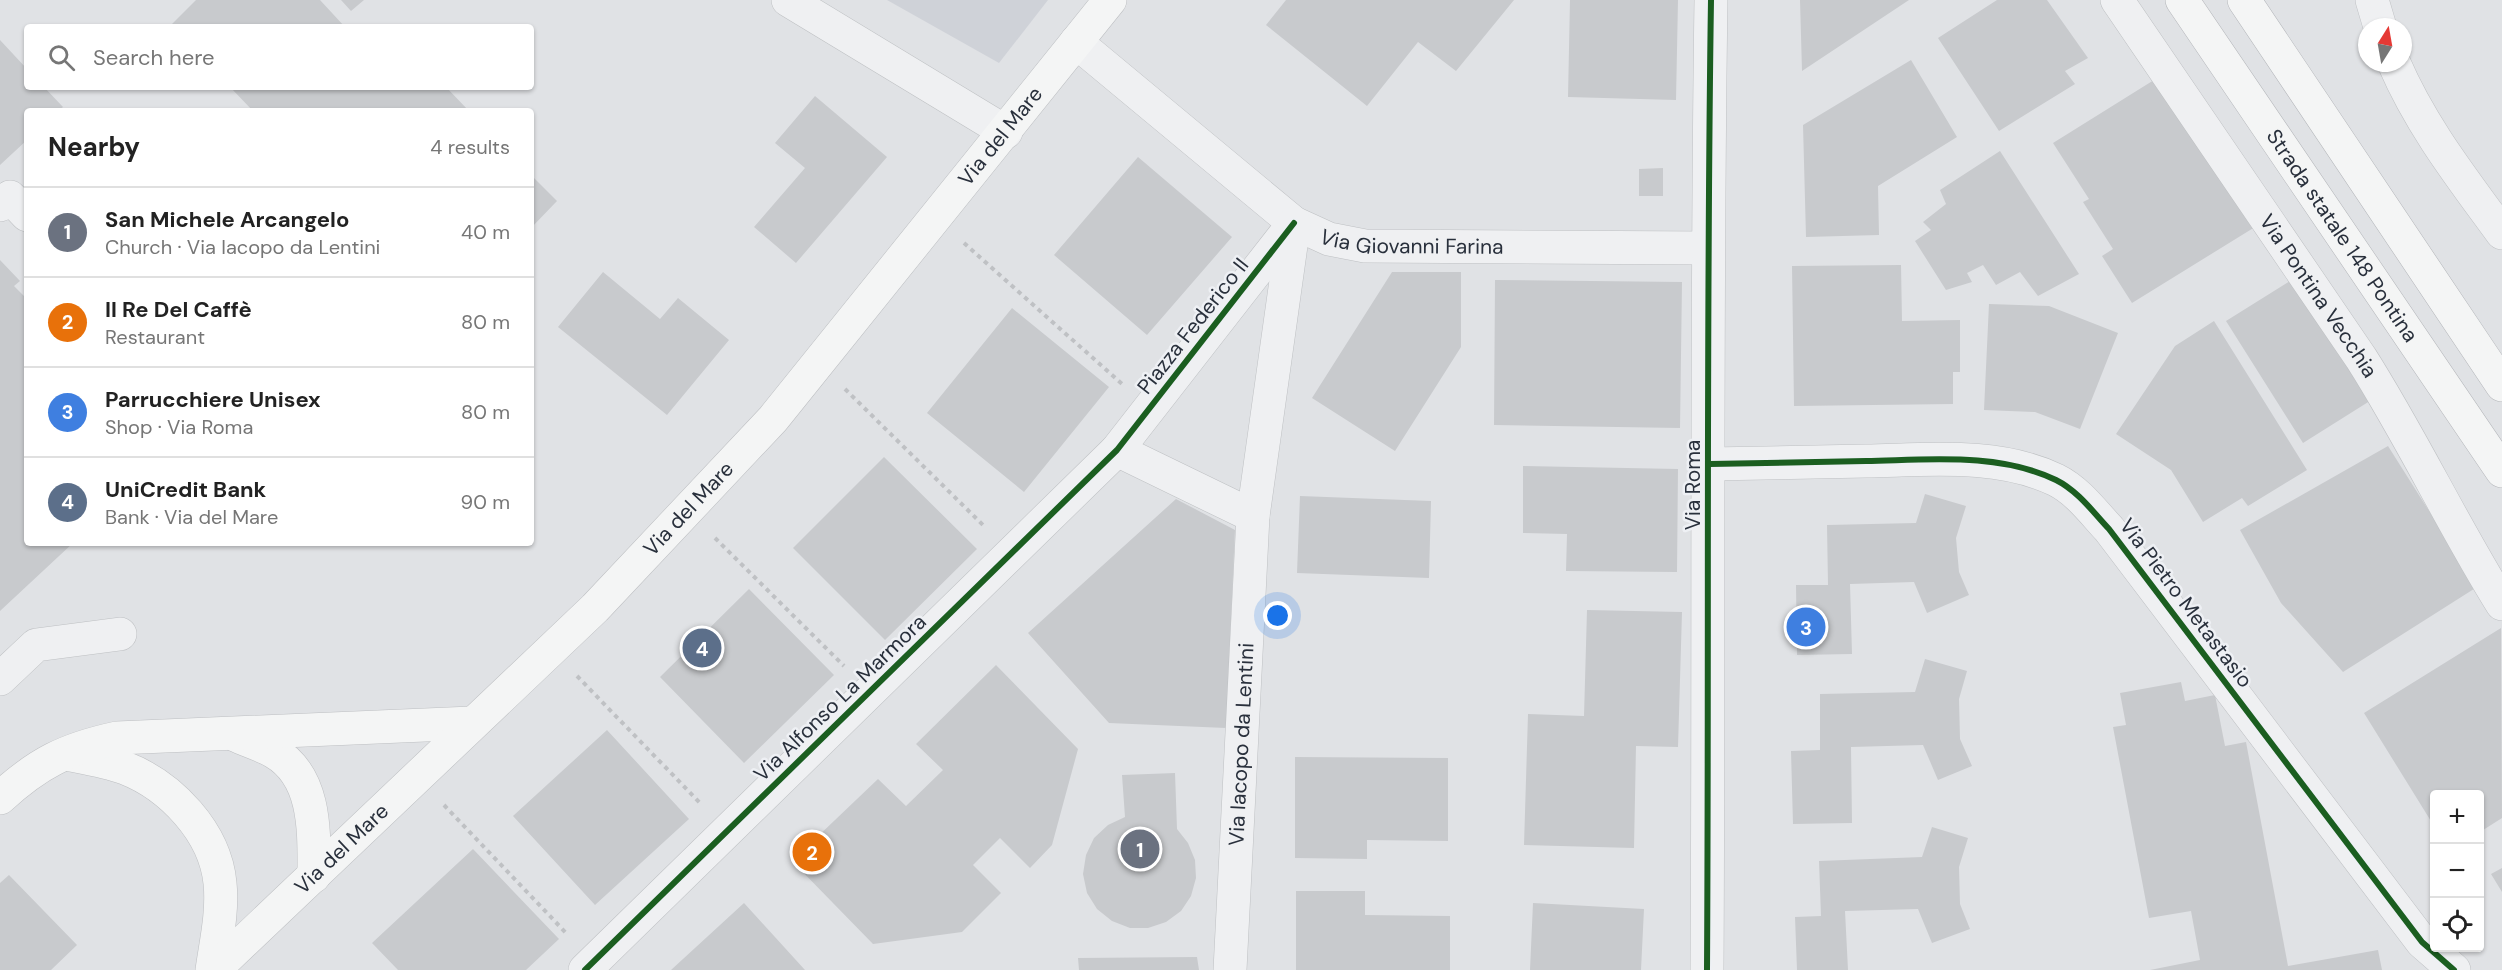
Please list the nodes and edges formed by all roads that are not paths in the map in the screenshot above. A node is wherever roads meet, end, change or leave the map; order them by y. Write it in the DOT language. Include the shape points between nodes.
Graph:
graph roads {
  1 [pos="788,0"];
  2 [pos="1110,0"];
  3 [pos="1711,0"];
  4 [pos="2116,0"];
  5 [pos="2182,0"];
  6 [pos="2244,0"];
  7 [pos="2372,0"];
  8 [pos="2377,18"];
  9 [pos="1076,42"];
  10 [pos="2398,72"];
  11 [pos="1006,132"];
  12 [pos="0,205"];
  13 [pos="24,212"];
  14 [pos="1294,223"];
  15 [pos="2502,233"];
  16 [pos="1708,248"];
  17 [pos="2502,385"];
  18 [pos="2464,415"];
  19 [pos="1117,450"];
  20 [pos="1710,464"];
  21 [pos="2502,471"];
  22 [pos="2502,491"];
  23 [pos="1253,516"];
  24 [pos="2502,604"];
  25 [pos="120,634"];
  26 [pos="0,679"];
  27 [pos="472,723"];
  28 [pos="228,732"];
  29 [pos="63,753"];
  30 [pos="0,798"];
  31 [pos="314,876"];
  32 [pos="2423,956"];
  33 [pos="589,966"];
  34 [pos="213,970"];
  35 [pos="1230,970"];
  36 [pos="1707,970"];
  37 [pos="2454,970"];
  1 -- 11 [label="street"];
  2 -- 9 [label="main road, Via del Mare"];
  3 -- 16 [label="street, Via Roma"];
  4 -- 24 [label="street, Via Pontina Vecchia" via="2361,358"];
  5 -- 18 [label="main road, Strada statale 148 Pontina"];
  6 -- 17 [label="main road"];
  7 -- 8 [label="street"];
  9 -- 11 [label="main road, Via del Mare"];
  9 -- 14 [label="street, Via Giovanni Farina"];
  10 -- 15 [label="street" via="2433,139"];
  11 -- 27 [label="main road, Via del Mare" via="773,419 595,608"];
  12 -- 13 [label="street" via="10,196"];
  14 -- 16 [label="street, Via Giovanni Farina" via="1355,245"];
  14 -- 19 [label="street, Piazza Federico II"];
  14 -- 23 [label="street"];
  16 -- 20 [label="street, Via Roma"];
  18 -- 21 [label="main road, Strada statale 148 Pontina"];
  18 -- 22 [label="main road"];
  19 -- 23 [label="street"];
  19 -- 33 [label="street, Via Alfonso La Marmora"];
  20 -- 32 [label="street, Via Pietro Metastasio" via="1955,460 2020,468 2065,486 2109,529"];
  20 -- 36 [label="street, Via Roma"];
  23 -- 35 [label="street, Via Iacopo da Lentini"];
  25 -- 26 [label="street" via="36,645"];
  27 -- 28 [label="main road"];
  27 -- 31 [label="main road, Via del Mare"];
  28 -- 29 [label="main road" via="117,738"];
  28 -- 31 [label="main road" via="276,753 296,773 308,797"];
  29 -- 30 [label="main road" via="26,774"];
  29 -- 34 [label="main road" via="127,769 175,799 189,814 218,868 220,910"];
  31 -- 34 [label="main road, Via del Mare"];
  32 -- 37 [label="street, Via Pietro Metastasio"];
}
